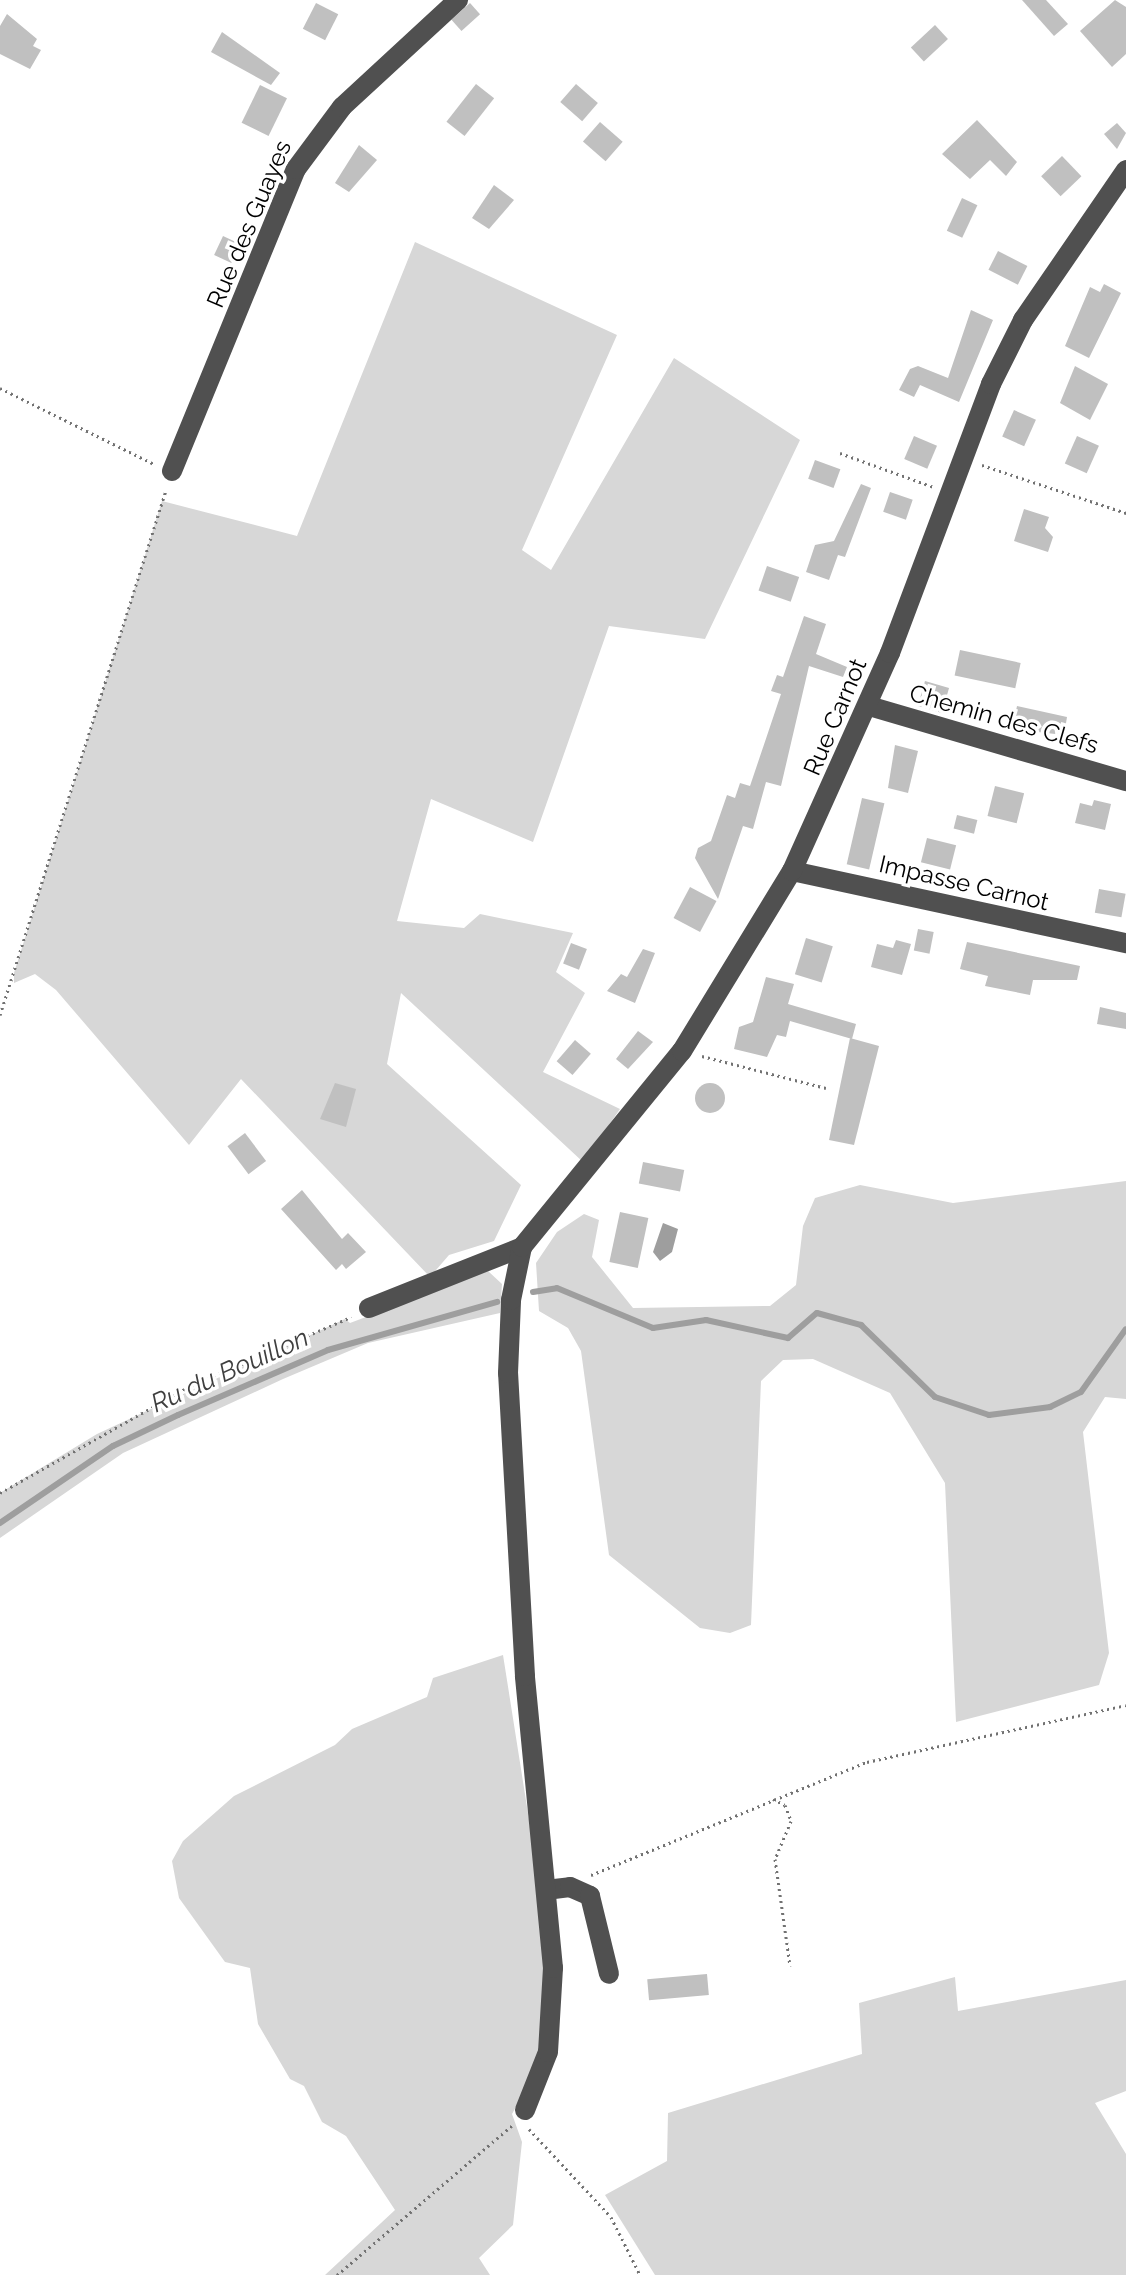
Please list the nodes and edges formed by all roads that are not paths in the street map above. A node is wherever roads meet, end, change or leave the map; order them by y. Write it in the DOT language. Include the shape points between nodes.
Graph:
graph roads {
  1 [pos="458,0"];
  2 [pos="1126,170"];
  3 [pos="172,471"];
  4 [pos="869,706"];
  5 [pos="1126,781"];
  6 [pos="792,871"];
  7 [pos="1126,943"];
  8 [pos="522,1247"];
  9 [pos="369,1308"];
  10 [pos="546,1890"];
  11 [pos="609,1974"];
  12 [pos="525,2110"];
  1 -- 3 [label="street, Rue des Guayes" via="342,107 296,169"];
  2 -- 4 [label="street, Rue Carnot" via="1023,320 960,457"];
  4 -- 5 [label="street, Chemin des Clefs"];
  4 -- 6 [label="street, Rue Carnot"];
  6 -- 7 [label="street, Impasse Carnot"];
  6 -- 8 [label="street, Rue Carnot" via="682,1051"];
  8 -- 9 [label="street"];
  8 -- 10 [label="street" via="511,1300 508,1373 525,1676"];
  10 -- 11 [label="street" via="570,1887 594,1902"];
  10 -- 12 [label="street" via="552,2028 543,2073"];
}
